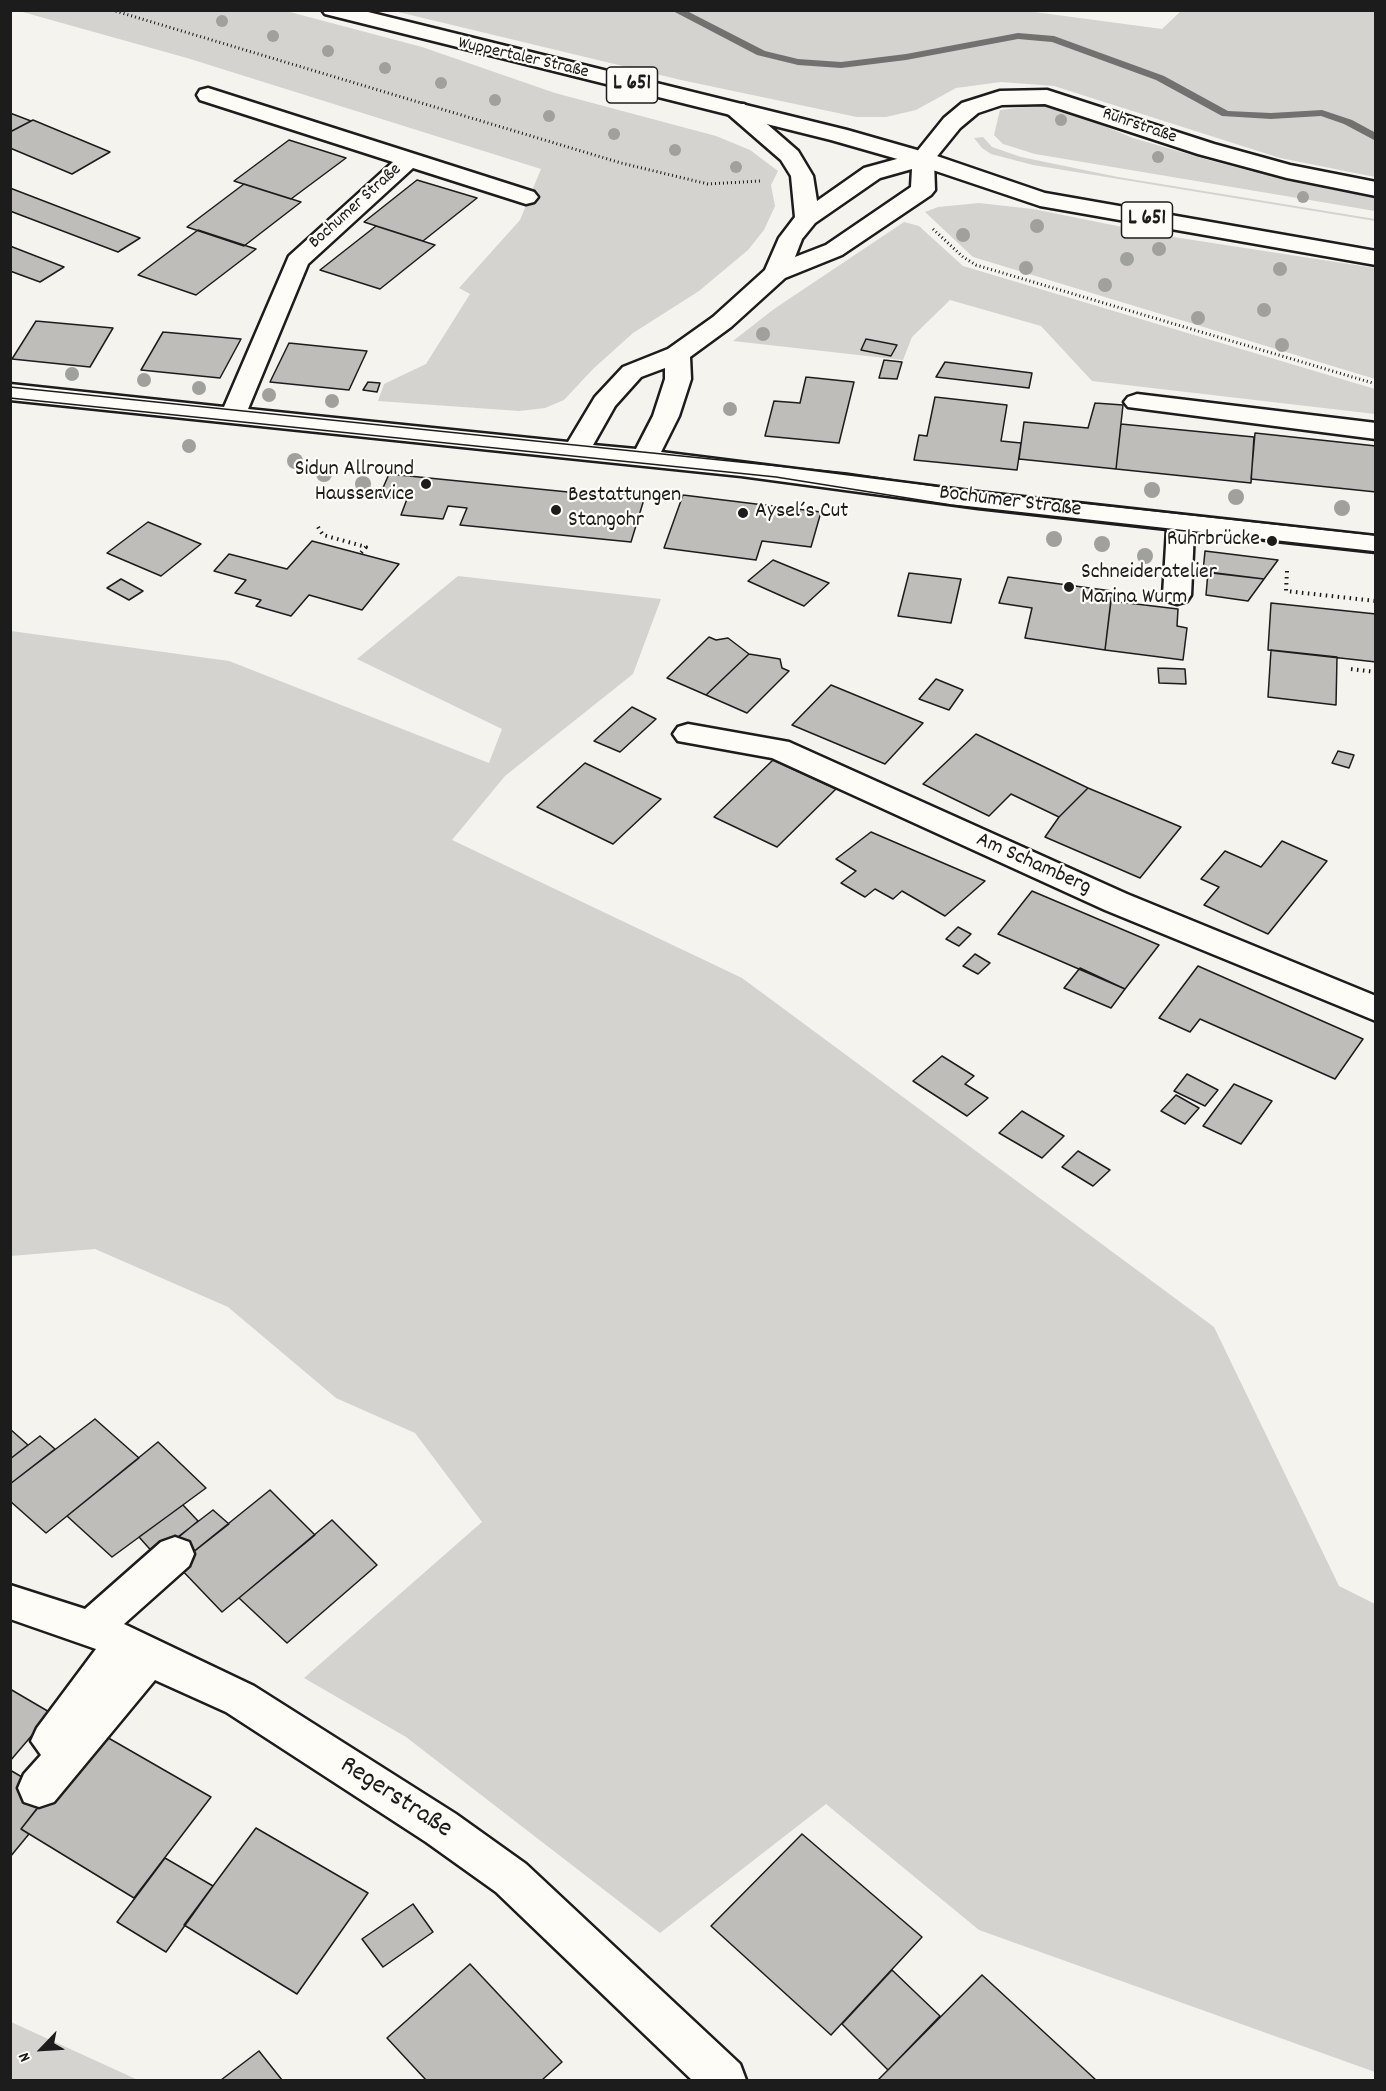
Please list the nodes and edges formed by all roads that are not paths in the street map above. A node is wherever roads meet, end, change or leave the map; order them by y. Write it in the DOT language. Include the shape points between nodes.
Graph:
graph roads {
  1 [pos="332,10"];
  2 [pos="208,95"];
  3 [pos="736,109"];
  4 [pos="923,159"];
  5 [pos="409,160"];
  6 [pos="1376,189"];
  7 [pos="526,197"];
  8 [pos="807,218"];
  9 [pos="1355,232"];
  10 [pos="1376,258"];
  11 [pos="776,273"];
  12 [pos="677,354"];
  13 [pos="10,392"];
  14 [pos="1137,402"];
  15 [pos="233,415"];
  16 [pos="1376,431"];
  17 [pos="576,451"];
  18 [pos="645,458"];
  19 [pos="1181,522"];
  20 [pos="1376,544"];
  21 [pos="1177,595"];
  22 [pos="688,734"];
  23 [pos="1376,1009"];
  24 [pos="175,1554"];
  25 [pos="10,1602"];
  26 [pos="121,1643"];
  27 [pos="32,1783"];
  28 [pos="724,2080"];
  1 -- 3 [label="street, Wuppertaler Straße / L 651"];
  2 -- 5 [label="street, Bochumer Straße"];
  3 -- 4 [label="street, Wuppertaler Straße / L 651"];
  3 -- 8 [label="street" via="790,156 802,176"];
  4 -- 6 [label="street, Ruhrstraße" via="952,123 970,108 1000,98 1047,97 1206,149"];
  4 -- 8 [label="street" via="872,173"];
  4 -- 9 [label="street, L 651"];
  4 -- 10 [label="street, L 651" via="1040,199"];
  4 -- 11 [label="street" via="923,190 834,250"];
  5 -- 7 [label="street"];
  5 -- 15 [label="street, Bochumer Straße" via="297,261"];
  8 -- 11 [label="street" via="791,237"];
  11 -- 12 [label="street" via="722,322"];
  12 -- 17 [label="street" via="632,372 604,402"];
  12 -- 18 [label="street" via="678,379 666,416"];
  13 -- 15 [label="street, Bochumer Straße"];
  14 -- 16 [label="street"];
  15 -- 17 [label="street, Bochumer Straße"];
  17 -- 18 [label="street, Bochumer Straße"];
  18 -- 19 [label="street, Bochumer Straße"];
  19 -- 20 [label="street, Bochumer Straße"];
  19 -- 21 [label="street"];
  22 -- 23 [label="street, Am Schamberg" via="779,749 1116,902"];
  24 -- 26 [label="street"];
  25 -- 26 [label="street, Regerstraße"];
  26 -- 27 [label="street"];
  26 -- 28 [label="street, Regerstraße" via="240,1699 441,1828 511,1878"];
}
